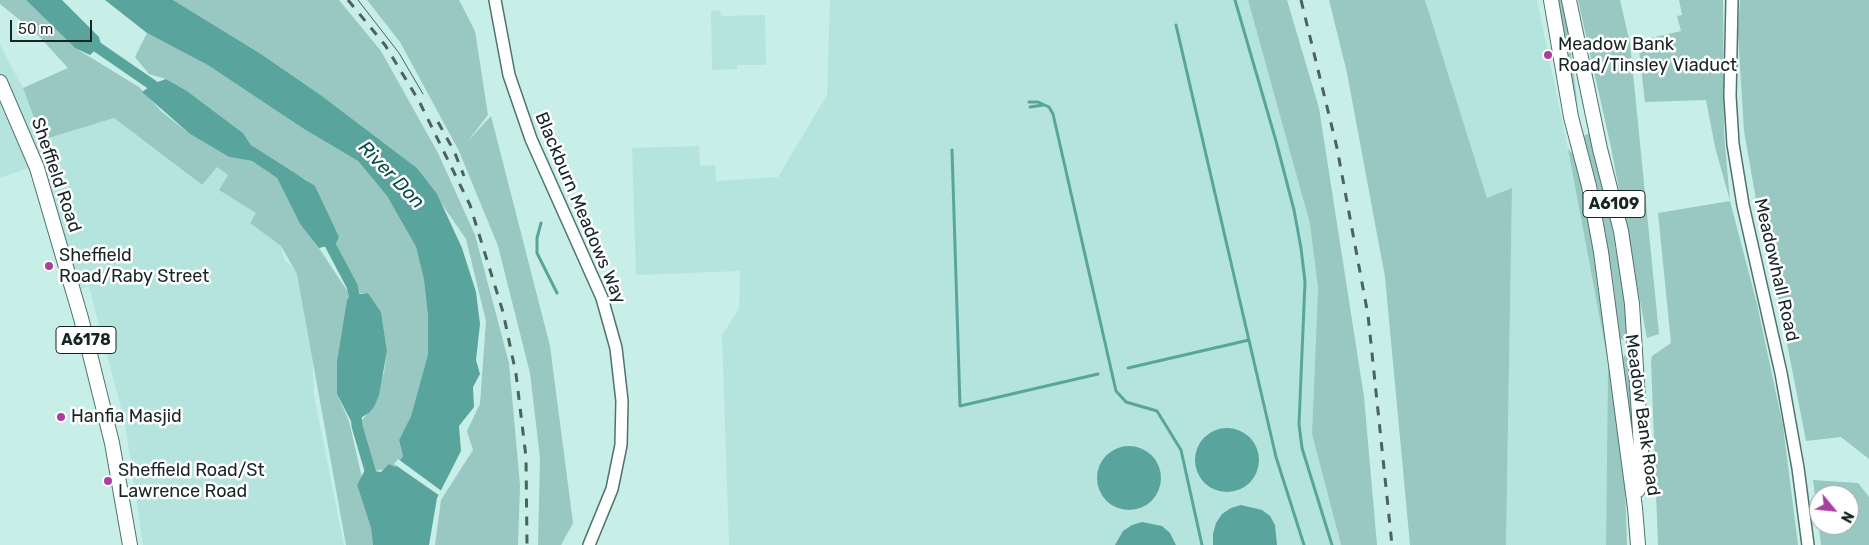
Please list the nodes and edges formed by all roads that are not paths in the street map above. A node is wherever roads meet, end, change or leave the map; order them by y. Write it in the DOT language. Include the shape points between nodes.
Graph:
graph roads {
  1 [pos="494,0"];
  2 [pos="1551,0"];
  3 [pos="1570,0"];
  4 [pos="1732,0"];
  5 [pos="0,82"];
  6 [pos="1592,112"];
  7 [pos="1572,117"];
  8 [pos="1635,508"];
  9 [pos="130,545"];
  10 [pos="589,545"];
  11 [pos="1638,545"];
  12 [pos="1808,545"];
  1 -- 10 [label="street, Blackburn Meadows Way" via="509,75 531,140 602,298 616,348 622,400 620,445 612,489"];
  2 -- 7 [label="main road, Meadow Bank Road / A6109"];
  3 -- 6 [label="main road, Meadow Bank Road / A6109"];
  4 -- 12 [label="street, Meadowhall Road" via="1730,96 1733,144 1743,205 1781,373"];
  5 -- 9 [label="main road, Sheffield Road / A6178" via="37,168 81,318 112,443"];
  6 -- 7 [label="main road"];
  6 -- 8 [label="main road, Meadow Bank Road / A6109" via="1621,231 1632,304 1642,464"];
  7 -- 8 [label="main road, Meadow Bank Road / A6109" via="1601,252"];
  8 -- 11 [label="main road, A6109"];
}
